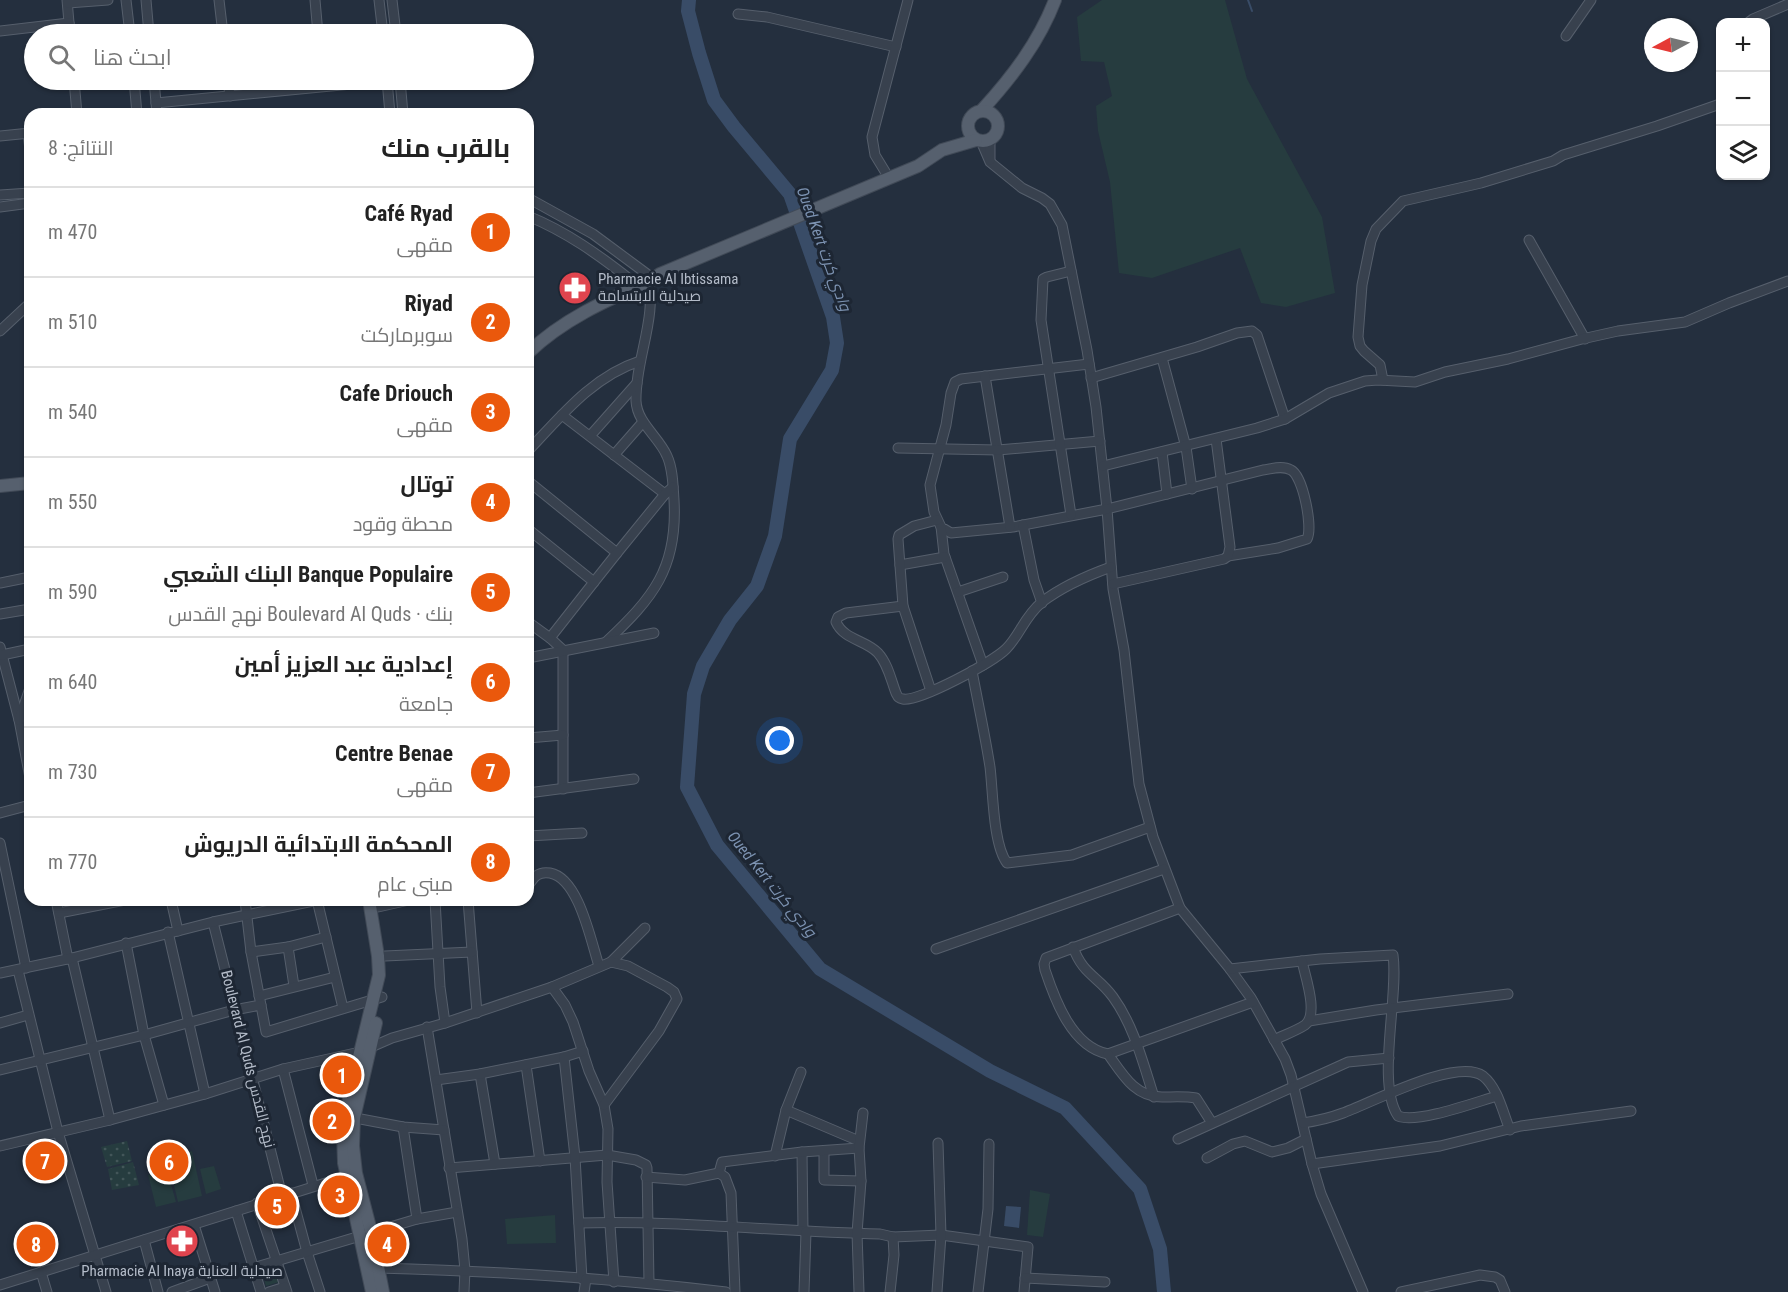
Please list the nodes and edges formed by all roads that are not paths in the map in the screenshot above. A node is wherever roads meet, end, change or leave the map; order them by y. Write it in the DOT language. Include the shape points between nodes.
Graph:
graph roads {
  1 [pos="108,0"];
  2 [pos="126,0"];
  3 [pos="146,0"];
  4 [pos="219,0"];
  5 [pos="315,0"];
  6 [pos="379,0"];
  7 [pos="392,0"];
  8 [pos="908,0"];
  9 [pos="1055,0"];
  10 [pos="1591,0"];
  11 [pos="67,2"];
  12 [pos="1788,4"];
  13 [pos="738,14"];
  14 [pos="394,16"];
  15 [pos="381,17"];
  16 [pos="1755,18"];
  17 [pos="69,23"];
  18 [pos="60,24"];
  19 [pos="129,24"];
  20 [pos="149,24"];
  21 [pos="222,24"];
  22 [pos="317,24"];
  23 [pos="382,24"];
  24 [pos="395,24"];
  25 [pos="24,28"];
  26 [pos="0,31"];
  27 [pos="1566,36"];
  28 [pos="896,47"];
  29 [pos="1006,84"];
  30 [pos="75,90"];
  31 [pos="135,90"];
  32 [pos="155,90"];
  33 [pos="229,90"];
  34 [pos="273,90"];
  35 [pos="388,90"];
  36 [pos="401,90"];
  37 [pos="230,96"];
  38 [pos="156,103"];
  39 [pos="1716,105"];
  40 [pos="76,108"];
  41 [pos="136,108"];
  42 [pos="157,108"];
  43 [pos="389,108"];
  44 [pos="402,108"];
  45 [pos="982,110"];
  46 [pos="995,116"];
  47 [pos="967,123"];
  48 [pos="24,134"];
  49 [pos="0,136"];
  50 [pos="982,140"];
  51 [pos="942,150"];
  52 [pos="889,178"];
  53 [pos="24,193"];
  54 [pos="0,195"];
  55 [pos="534,201"];
  56 [pos="24,204"];
  57 [pos="0,207"];
  58 [pos="534,219"];
  59 [pos="1529,240"];
  60 [pos="1071,272"];
  61 [pos="648,278"];
  62 [pos="632,281"];
  63 [pos="1788,281"];
  64 [pos="24,309"];
  65 [pos="0,331"];
  66 [pos="534,338"];
  67 [pos="1585,339"];
  68 [pos="534,348"];
  69 [pos="1162,358"];
  70 [pos="640,361"];
  71 [pos="1089,364"];
  72 [pos="1048,369"];
  73 [pos="985,376"];
  74 [pos="1091,378"];
  75 [pos="1383,380"];
  76 [pos="637,383"];
  77 [pos="562,415"];
  78 [pos="1285,419"];
  79 [pos="643,422"];
  80 [pos="590,436"];
  81 [pos="1216,440"];
  82 [pos="1100,441"];
  83 [pos="534,445"];
  84 [pos="1060,445"];
  85 [pos="1186,447"];
  86 [pos="898,448"];
  87 [pos="939,449"];
  88 [pos="998,450"];
  89 [pos="1162,452"];
  90 [pos="614,455"];
  91 [pos="1103,466"];
  92 [pos="1222,481"];
  93 [pos="24,484"];
  94 [pos="0,486"];
  95 [pos="534,486"];
  96 [pos="673,487"];
  97 [pos="1192,489"];
  98 [pos="665,494"];
  99 [pos="1167,494"];
  100 [pos="1107,509"];
  101 [pos="1071,515"];
  102 [pos="939,524"];
  103 [pos="1023,525"];
  104 [pos="1010,527"];
  105 [pos="534,534"];
  106 [pos="617,553"];
  107 [pos="1228,556"];
  108 [pos="945,557"];
  109 [pos="900,565"];
  110 [pos="1111,567"];
  111 [pos="1003,577"];
  112 [pos="24,578"];
  113 [pos="594,582"];
  114 [pos="0,583"];
  115 [pos="1113,584"];
  116 [pos="958,592"];
  117 [pos="1042,603"];
  118 [pos="903,606"];
  119 [pos="24,610"];
  120 [pos="0,614"];
  121 [pos="534,627"];
  122 [pos="654,633"];
  123 [pos="550,638"];
  124 [pos="606,642"];
  125 [pos="24,649"];
  126 [pos="563,650"];
  127 [pos="1,651"];
  128 [pos="534,657"];
  129 [pos="982,665"];
  130 [pos="972,671"];
  131 [pos="5,684"];
  132 [pos="931,691"];
  133 [pos="24,705"];
  134 [pos="19,720"];
  135 [pos="563,735"];
  136 [pos="534,737"];
  137 [pos="24,746"];
  138 [pos="634,779"];
  139 [pos="563,789"];
  140 [pos="534,792"];
  141 [pos="24,807"];
  142 [pos="0,813"];
  143 [pos="1150,827"];
  144 [pos="582,833"];
  145 [pos="534,836"];
  146 [pos="0,843"];
  147 [pos="1164,869"];
  148 [pos="534,878"];
  149 [pos="57,906"];
  150 [pos="95,906"];
  151 [pos="172,906"];
  152 [pos="246,906"];
  153 [pos="290,906"];
  154 [pos="319,906"];
  155 [pos="374,906"];
  156 [pos="375,906"];
  157 [pos="435,906"];
  158 [pos="468,906"];
  159 [pos="1180,908"];
  160 [pos="59,913"];
  161 [pos="248,915"];
  162 [pos="213,922"];
  163 [pos="645,928"];
  164 [pos="178,931"];
  165 [pos="168,932"];
  166 [pos="326,937"];
  167 [pos="126,943"];
  168 [pos="1073,946"];
  169 [pos="288,947"];
  170 [pos="936,949"];
  171 [pos="251,952"];
  172 [pos="472,952"];
  173 [pos="438,954"];
  174 [pos="385,956"];
  175 [pos="70,958"];
  176 [pos="1302,960"];
  177 [pos="610,962"];
  178 [pos="599,966"];
  179 [pos="22,969"];
  180 [pos="1230,969"];
  181 [pos="0,973"];
  182 [pos="335,977"];
  183 [pos="294,986"];
  184 [pos="552,987"];
  185 [pos="1508,994"];
  186 [pos="379,998"];
  187 [pos="260,1001"];
  188 [pos="1253,1002"];
  189 [pos="343,1008"];
  190 [pos="1391,1008"];
  191 [pos="234,1010"];
  192 [pos="477,1013"];
  193 [pos="28,1015"];
  194 [pos="1309,1021"];
  195 [pos="188,1022"];
  196 [pos="0,1023"];
  197 [pos="445,1023"];
  198 [pos="427,1027"];
  199 [pos="144,1035"];
  200 [pos="1274,1040"];
  201 [pos="1137,1044"];
  202 [pos="92,1048"];
  203 [pos="365,1049"];
  204 [pos="583,1051"];
  205 [pos="1108,1054"];
  206 [pos="564,1057"];
  207 [pos="1389,1058"];
  208 [pos="39,1060"];
  209 [pos="526,1065"];
  210 [pos="283,1069"];
  211 [pos="0,1070"];
  212 [pos="801,1072"];
  213 [pos="480,1074"];
  214 [pos="253,1080"];
  215 [pos="436,1080"];
  216 [pos="1293,1086"];
  217 [pos="1390,1092"];
  218 [pos="205,1094"];
  219 [pos="1497,1096"];
  220 [pos="1154,1097"];
  221 [pos="164,1105"];
  222 [pos="604,1105"];
  223 [pos="786,1110"];
  224 [pos="1631,1111"];
  225 [pos="863,1113"];
  226 [pos="349,1117"];
  227 [pos="110,1120"];
  228 [pos="1212,1123"];
  229 [pos="1303,1123"];
  230 [pos="403,1127"];
  231 [pos="444,1130"];
  232 [pos="1510,1130"];
  233 [pos="58,1132"];
  234 [pos="1178,1139"];
  235 [pos="1306,1139"];
  236 [pos="938,1143"];
  237 [pos="989,1144"];
  238 [pos="859,1145"];
  239 [pos="0,1146"];
  240 [pos="802,1152"];
  241 [pos="824,1152"];
  242 [pos="607,1155"];
  243 [pos="775,1156"];
  244 [pos="575,1158"];
  245 [pos="1207,1158"];
  246 [pos="540,1161"];
  247 [pos="495,1164"];
  248 [pos="1312,1164"];
  249 [pos="449,1168"];
  250 [pos="719,1173"];
  251 [pos="351,1175"];
  252 [pos="646,1176"];
  253 [pos="861,1181"];
  254 [pos="313,1185"];
  255 [pos="286,1195"];
  256 [pos="258,1203"];
  257 [pos="236,1211"];
  258 [pos="457,1212"];
  259 [pos="417,1219"];
  260 [pos="610,1222"];
  261 [pos="579,1223"];
  262 [pos="648,1223"];
  263 [pos="194,1225"];
  264 [pos="733,1227"];
  265 [pos="805,1232"];
  266 [pos="365,1233"];
  267 [pos="857,1233"];
  268 [pos="940,1235"];
  269 [pos="893,1237"];
  270 [pos="144,1240"];
  271 [pos="984,1241"];
  272 [pos="307,1252"];
  273 [pos="94,1255"];
  274 [pos="278,1260"];
  275 [pos="253,1268"];
  276 [pos="377,1268"];
  277 [pos="465,1270"];
  278 [pos="41,1272"];
  279 [pos="210,1278"];
  280 [pos="1025,1278"];
  281 [pos="584,1279"];
  282 [pos="614,1282"];
  283 [pos="1105,1282"];
  284 [pos="0,1285"];
  285 [pos="643,1286"];
  286 [pos="676,1289"];
  287 [pos="286,1290"];
  288 [pos="373,1290"];
  289 [pos="47,1292"];
  290 [pos="106,1292"];
  291 [pos="158,1292"];
  292 [pos="172,1292"];
  293 [pos="215,1292"];
  294 [pos="261,1292"];
  295 [pos="269,1292"];
  296 [pos="320,1292"];
  297 [pos="464,1292"];
  298 [pos="584,1292"];
  299 [pos="726,1292"];
  300 [pos="735,1292"];
  301 [pos="804,1292"];
  302 [pos="859,1292"];
  303 [pos="890,1292"];
  304 [pos="937,1292"];
  305 [pos="978,1292"];
  306 [pos="1024,1292"];
  307 [pos="1363,1292"];
  308 [pos="1401,1292"];
  309 [pos="1505,1292"];
  1 -- 11 [label="street"];
  2 -- 19 [label="street"];
  3 -- 20 [label="street"];
  4 -- 21 [label="street"];
  5 -- 22 [label="street"];
  6 -- 15 [label="street"];
  7 -- 14 [label="street"];
  8 -- 28 [label="street"];
  9 -- 29 [label="main road" via="1032,46"];
  10 -- 27 [label="street"];
  11 -- 17 [label="street"];
  12 -- 16 [label="street"];
  13 -- 28 [label="street"];
  14 -- 15 [label="street"];
  14 -- 24 [label="street"];
  15 -- 23 [label="street"];
  17 -- 18 [label="street"];
  25 -- 26 [label="street"];
  28 -- 52 [label="street" via="872,137 875,155"];
  29 -- 45 [label="main road"];
  29 -- 46 [label="main road"];
  30 -- 40 [label="street"];
  31 -- 41 [label="street"];
  32 -- 38 [label="street"];
  33 -- 37 [label="street"];
  34 -- 37 [label="street"];
  35 -- 43 [label="street"];
  36 -- 44 [label="street"];
  37 -- 38 [label="street"];
  38 -- 42 [label="street"];
  39 -- 75 [label="street" via="1522,171 1408,199 1398,205 1374,234 1359,309 1359,342 1380,365"];
  45 -- 46 [label="main road"];
  45 -- 47 [label="main road" via="972,114"];
  46 -- 50 [label="main road" via="997,131"];
  47 -- 50 [label="main road" via="969,132"];
  47 -- 51 [label="main road"];
  48 -- 49 [label="street"];
  50 -- 51 [label="main road"];
  50 -- 60 [label="street" via="990,162 1055,210 1062,225"];
  51 -- 52 [label="main road"];
  52 -- 61 [label="main road"];
  53 -- 54 [label="street"];
  55 -- 61 [label="street" via="592,234"];
  56 -- 57 [label="street"];
  58 -- 62 [label="street" via="589,248"];
  59 -- 67 [label="street"];
  60 -- 71 [label="street"];
  60 -- 72 [label="street" via="1047,277 1042,283 1041,320"];
  61 -- 62 [label="main road"];
  61 -- 68 [label="main road" via="569,321"];
  61 -- 70 [label="street" via="649,312"];
  62 -- 66 [label="main road" via="570,312"];
  63 -- 67 [label="street" via="1686,322"];
  64 -- 65 [label="street"];
  67 -- 75 [label="street" via="1415,382"];
  69 -- 74 [label="street"];
  69 -- 78 [label="street" via="1252,331 1257,335"];
  69 -- 85 [label="street"];
  70 -- 76 [label="street"];
  70 -- 77 [label="street" via="600,380"];
  71 -- 72 [label="street"];
  71 -- 74 [label="street"];
  72 -- 73 [label="street"];
  72 -- 84 [label="street"];
  73 -- 87 [label="street" via="955,382"];
  73 -- 88 [label="street"];
  74 -- 82 [label="street"];
  75 -- 78 [label="street" via="1336,390"];
  76 -- 79 [label="street" via="636,405"];
  76 -- 80 [label="street"];
  77 -- 80 [label="street"];
  77 -- 83 [label="street"];
  78 -- 81 [label="street"];
  79 -- 90 [label="street"];
  79 -- 96 [label="street" via="667,454"];
  80 -- 90 [label="street"];
  81 -- 85 [label="street"];
  81 -- 92 [label="street"];
  82 -- 84 [label="street"];
  82 -- 91 [label="street"];
  84 -- 88 [label="street"];
  84 -- 101 [label="street"];
  85 -- 89 [label="street"];
  85 -- 97 [label="street"];
  86 -- 87 [label="street"];
  87 -- 88 [label="street"];
  87 -- 102 [label="street" via="930,485"];
  88 -- 104 [label="street"];
  89 -- 91 [label="street"];
  89 -- 99 [label="street"];
  90 -- 98 [label="street"];
  91 -- 100 [label="street"];
  92 -- 97 [label="street"];
  92 -- 107 [label="street"];
  92 -- 107 [label="street" via="1280,467 1292,470 1301,481 1310,528 1302,542"];
  93 -- 94 [label="main road"];
  95 -- 106 [label="street"];
  96 -- 98 [label="street"];
  96 -- 124 [label="street" via="674,534 660,582"];
  97 -- 99 [label="street"];
  98 -- 106 [label="street"];
  99 -- 100 [label="street"];
  100 -- 101 [label="street"];
  100 -- 110 [label="street"];
  101 -- 103 [label="street"];
  102 -- 104 [label="street" via="951,533"];
  102 -- 108 [label="street"];
  102 -- 109 [label="street" via="914,526 899,535"];
  103 -- 104 [label="street"];
  103 -- 117 [label="street"];
  105 -- 113 [label="street"];
  106 -- 113 [label="street"];
  107 -- 115 [label="street"];
  108 -- 109 [label="street"];
  108 -- 116 [label="street"];
  109 -- 118 [label="street"];
  110 -- 115 [label="street"];
  110 -- 117 [label="street" via="1062,588"];
  111 -- 116 [label="street"];
  112 -- 114 [label="street"];
  113 -- 123 [label="street"];
  115 -- 143 [label="street" via="1139,784"];
  116 -- 129 [label="street"];
  117 -- 129 [label="street" via="1025,619 1005,650"];
  118 -- 132 [label="street"];
  118 -- 132 [label="street" via="846,613 836,622 845,635 879,654 898,697"];
  119 -- 120 [label="street"];
  121 -- 123 [label="street"];
  122 -- 124 [label="street"];
  123 -- 126 [label="street"];
  124 -- 126 [label="street"];
  125 -- 127 [label="street"];
  126 -- 128 [label="street"];
  126 -- 135 [label="street"];
  127 -- 131 [label="street"];
  129 -- 130 [label="street"];
  130 -- 132 [label="street"];
  130 -- 143 [label="street" via="1001,851 1007,863 1072,855"];
  131 -- 134 [label="street"];
  133 -- 134 [label="street"];
  134 -- 137 [label="street"];
  135 -- 136 [label="street"];
  135 -- 139 [label="street"];
  138 -- 139 [label="street"];
  139 -- 140 [label="street"];
  141 -- 142 [label="street"];
  143 -- 147 [label="street"];
  144 -- 145 [label="street"];
  146 -- 179 [label="street"];
  147 -- 159 [label="street"];
  147 -- 170 [label="street"];
  148 -- 178 [label="street" via="541,873 556,875 571,886"];
  149 -- 160 [label="street"];
  150 -- 160 [label="street"];
  151 -- 164 [label="street"];
  152 -- 161 [label="street"];
  153 -- 161 [label="street"];
  154 -- 166 [label="street"];
  155 -- 186 [label="main road"];
  156 -- 174 [label="main road"];
  157 -- 173 [label="street"];
  158 -- 172 [label="street"];
  159 -- 168 [label="street"];
  159 -- 180 [label="street"];
  160 -- 175 [label="street"];
  161 -- 162 [label="street"];
  161 -- 171 [label="street"];
  162 -- 164 [label="street"];
  162 -- 191 [label="street, Boulevard Al Quds نهج القدس"];
  163 -- 177 [label="street"];
  164 -- 165 [label="street"];
  165 -- 167 [label="street"];
  165 -- 195 [label="street"];
  166 -- 169 [label="street"];
  166 -- 182 [label="street"];
  167 -- 175 [label="street"];
  167 -- 199 [label="street"];
  168 -- 201 [label="street" via="1087,973 1112,996"];
  168 -- 205 [label="street" via="1046,958 1045,970 1067,1023 1094,1049"];
  169 -- 171 [label="street"];
  169 -- 183 [label="street"];
  171 -- 187 [label="street"];
  172 -- 173 [label="street"];
  172 -- 192 [label="street"];
  173 -- 174 [label="street"];
  173 -- 197 [label="street"];
  174 -- 186 [label="main road"];
  175 -- 179 [label="street"];
  175 -- 202 [label="street"];
  176 -- 180 [label="street"];
  176 -- 190 [label="street" via="1393,956"];
  176 -- 194 [label="street" via="1311,999"];
  177 -- 178 [label="street"];
  177 -- 222 [label="street" via="624,964 668,987 677,999 659,1031"];
  178 -- 184 [label="street"];
  179 -- 181 [label="street"];
  179 -- 193 [label="street"];
  180 -- 188 [label="street"];
  182 -- 183 [label="street"];
  182 -- 189 [label="street"];
  183 -- 187 [label="street"];
  184 -- 192 [label="street"];
  184 -- 204 [label="street" via="565,1005"];
  185 -- 190 [label="street"];
  186 -- 189 [label="street"];
  186 -- 203 [label="main road"];
  187 -- 189 [label="street" via="266,1032"];
  187 -- 191 [label="street"];
  188 -- 200 [label="street"];
  188 -- 201 [label="street"];
  190 -- 194 [label="street"];
  190 -- 207 [label="street"];
  191 -- 195 [label="street"];
  191 -- 214 [label="street, Boulevard Al Quds نهج القدس"];
  192 -- 197 [label="street"];
  193 -- 196 [label="street"];
  193 -- 208 [label="street"];
  194 -- 200 [label="street"];
  195 -- 199 [label="street"];
  195 -- 218 [label="street"];
  197 -- 198 [label="street"];
  198 -- 203 [label="street"];
  198 -- 215 [label="street"];
  199 -- 202 [label="street"];
  199 -- 221 [label="street"];
  200 -- 216 [label="street"];
  201 -- 205 [label="street"];
  201 -- 220 [label="street"];
  202 -- 208 [label="street"];
  202 -- 227 [label="street"];
  203 -- 210 [label="street"];
  203 -- 226 [label="main road"];
  204 -- 206 [label="street"];
  204 -- 222 [label="street"];
  205 -- 220 [label="street" via="1135,1089"];
  206 -- 209 [label="street"];
  206 -- 244 [label="street"];
  207 -- 216 [label="street" via="1348,1062"];
  207 -- 217 [label="street"];
  208 -- 211 [label="street"];
  208 -- 233 [label="street"];
  209 -- 213 [label="street"];
  209 -- 246 [label="street"];
  210 -- 214 [label="street"];
  210 -- 254 [label="street"];
  212 -- 223 [label="street"];
  213 -- 215 [label="street"];
  213 -- 247 [label="street"];
  214 -- 218 [label="street"];
  214 -- 255 [label="street, Boulevard Al Quds نهج القدس"];
  215 -- 231 [label="street"];
  216 -- 228 [label="street"];
  216 -- 229 [label="street"];
  217 -- 219 [label="street" via="1432,1077 1473,1072 1486,1078"];
  217 -- 219 [label="street" via="1395,1111 1402,1118"];
  217 -- 229 [label="street" via="1342,1114"];
  218 -- 221 [label="street"];
  219 -- 232 [label="street"];
  220 -- 228 [label="street" via="1196,1098"];
  221 -- 227 [label="street"];
  222 -- 242 [label="street"];
  223 -- 238 [label="street"];
  223 -- 243 [label="street"];
  224 -- 232 [label="street" via="1567,1118"];
  225 -- 238 [label="street"];
  226 -- 230 [label="street"];
  226 -- 251 [label="main road" via="343,1148"];
  227 -- 233 [label="street"];
  228 -- 234 [label="street"];
  229 -- 235 [label="street"];
  230 -- 231 [label="street"];
  230 -- 259 [label="street"];
  231 -- 249 [label="street"];
  232 -- 248 [label="street" via="1423,1149"];
  233 -- 239 [label="street"];
  233 -- 273 [label="street"];
  235 -- 245 [label="street" via="1272,1152 1245,1141"];
  235 -- 248 [label="street"];
  236 -- 268 [label="street"];
  237 -- 271 [label="street"];
  238 -- 241 [label="street"];
  238 -- 253 [label="street"];
  240 -- 241 [label="street"];
  240 -- 243 [label="street"];
  240 -- 265 [label="street"];
  241 -- 253 [label="street" via="824,1180"];
  242 -- 244 [label="street"];
  242 -- 252 [label="street" via="641,1162 647,1168"];
  242 -- 260 [label="street"];
  243 -- 250 [label="street" via="722,1162"];
  244 -- 246 [label="street"];
  244 -- 261 [label="street"];
  246 -- 247 [label="street"];
  247 -- 249 [label="street"];
  248 -- 307 [label="street"];
  249 -- 258 [label="street"];
  250 -- 252 [label="street" via="685,1180"];
  250 -- 264 [label="street" via="730,1186"];
  251 -- 254 [label="street"];
  251 -- 266 [label="main road"];
  252 -- 262 [label="street"];
  253 -- 267 [label="street"];
  254 -- 255 [label="street"];
  255 -- 256 [label="street"];
  255 -- 272 [label="street, Boulevard Al Quds نهج القدس"];
  256 -- 257 [label="street"];
  256 -- 274 [label="street"];
  257 -- 263 [label="street"];
  257 -- 275 [label="street"];
  258 -- 259 [label="street"];
  258 -- 277 [label="street"];
  259 -- 266 [label="street"];
  260 -- 261 [label="street"];
  260 -- 262 [label="street"];
  260 -- 282 [label="street"];
  261 -- 281 [label="street"];
  262 -- 264 [label="street"];
  262 -- 285 [label="street"];
  263 -- 270 [label="street"];
  263 -- 279 [label="street"];
  264 -- 265 [label="street"];
  264 -- 300 [label="street"];
  265 -- 267 [label="street"];
  265 -- 301 [label="street"];
  266 -- 272 [label="street"];
  266 -- 276 [label="main road"];
  266 -- 288 [label="main road"];
  267 -- 269 [label="street"];
  267 -- 302 [label="street"];
  268 -- 269 [label="street"];
  268 -- 271 [label="street"];
  268 -- 304 [label="street"];
  269 -- 303 [label="street"];
  270 -- 273 [label="street"];
  270 -- 291 [label="street"];
  271 -- 280 [label="street" via="1028,1247"];
  271 -- 305 [label="street"];
  272 -- 274 [label="street"];
  272 -- 296 [label="street, Boulevard Al Quds نهج القدس"];
  273 -- 278 [label="street"];
  273 -- 290 [label="street"];
  274 -- 275 [label="street"];
  274 -- 287 [label="street"];
  275 -- 294 [label="street"];
  276 -- 277 [label="street"];
  276 -- 288 [label="main road"];
  277 -- 281 [label="street"];
  277 -- 297 [label="street"];
  278 -- 284 [label="street"];
  278 -- 289 [label="street"];
  279 -- 292 [label="street"];
  279 -- 293 [label="street"];
  280 -- 283 [label="street"];
  280 -- 306 [label="street"];
  281 -- 282 [label="street"];
  281 -- 298 [label="street"];
  282 -- 285 [label="street"];
  285 -- 286 [label="street"];
  286 -- 299 [label="street"];
  287 -- 295 [label="street"];
  308 -- 309 [label="street" via="1483,1275 1500,1280"];
}
